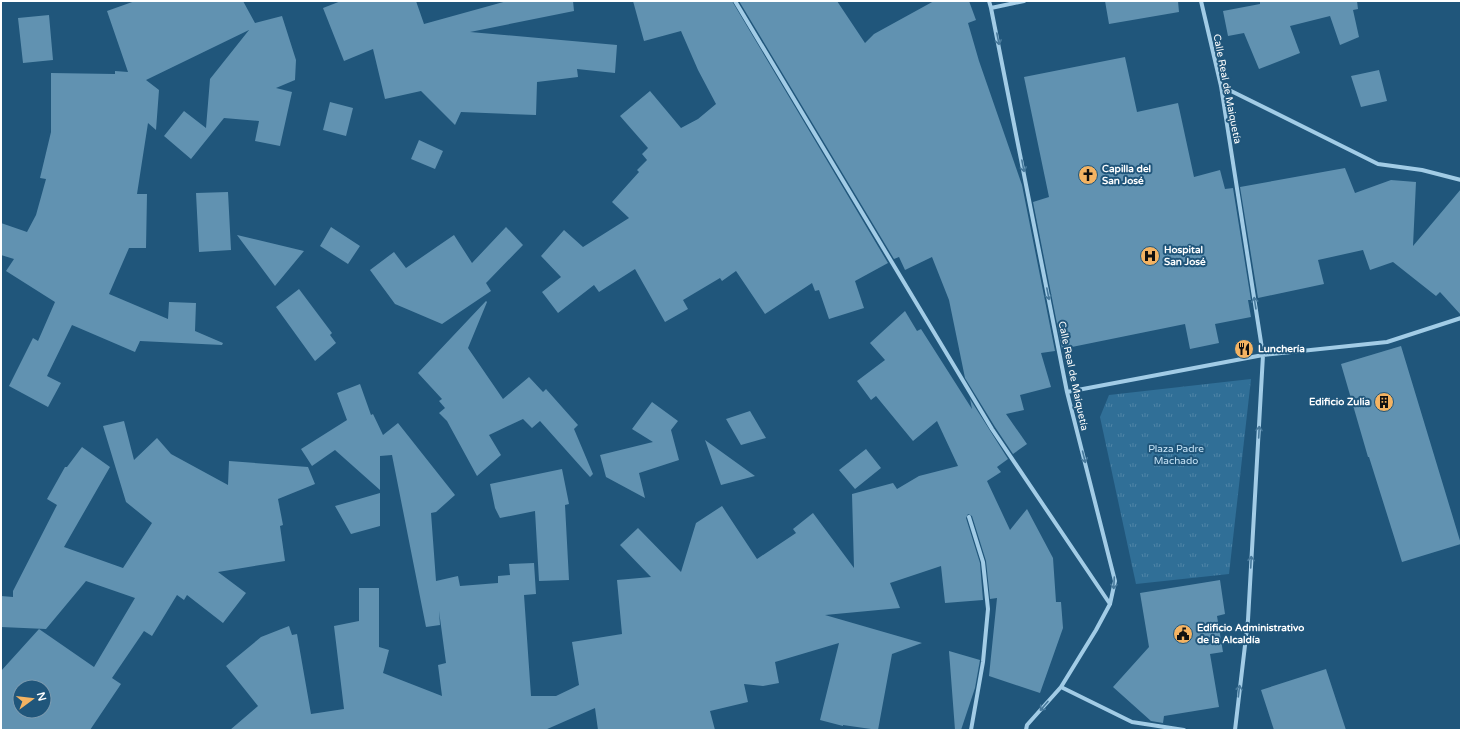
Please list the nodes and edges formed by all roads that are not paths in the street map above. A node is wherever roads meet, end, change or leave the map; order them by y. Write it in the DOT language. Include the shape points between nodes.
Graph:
graph roads {
  1 [pos="735,1"];
  2 [pos="989,1"];
  3 [pos="1024,1"];
  4 [pos="1201,1"];
  5 [pos="992,8"];
  6 [pos="1221,86"];
  7 [pos="1461,180"];
  8 [pos="1461,318"];
  9 [pos="1263,355"];
  10 [pos="1067,392"];
  11 [pos="969,517"];
  12 [pos="1110,604"];
  13 [pos="1061,687"];
  14 [pos="971,730"];
  15 [pos="1026,730"];
  16 [pos="1184,730"];
  17 [pos="1235,730"];
  1 -- 12 [label="street" via="992,429"];
  2 -- 5 [label="street, Calle Real de Maiquetía"];
  3 -- 5 [label="street"];
  4 -- 6 [label="street, Calle Real de Maiquetía"];
  5 -- 10 [label="street, Calle Real de Maiquetía, one-way"];
  6 -- 7 [label="street" via="1378,164 1422,170"];
  9 -- 6 [label="street, Calle Real de Maiquetía, one-way"];
  8 -- 9 [label="street" via="1387,342"];
  9 -- 10 [label="street"];
  17 -- 9 [label="street, Calle Real de Maiquetía, one-way" via="1248,620"];
  10 -- 12 [label="street, Calle Real de Maiquetía, one-way" via="1115,581"];
  11 -- 14 [label="street" via="983,562 988,610 983,662"];
  12 -- 13 [label="street, Calle Real de Maiquetía"];
  13 -- 15 [label="street, Calle Real de Maiquetía, one-way" via="1027,725"];
  13 -- 16 [label="street" via="1132,722"];
}
